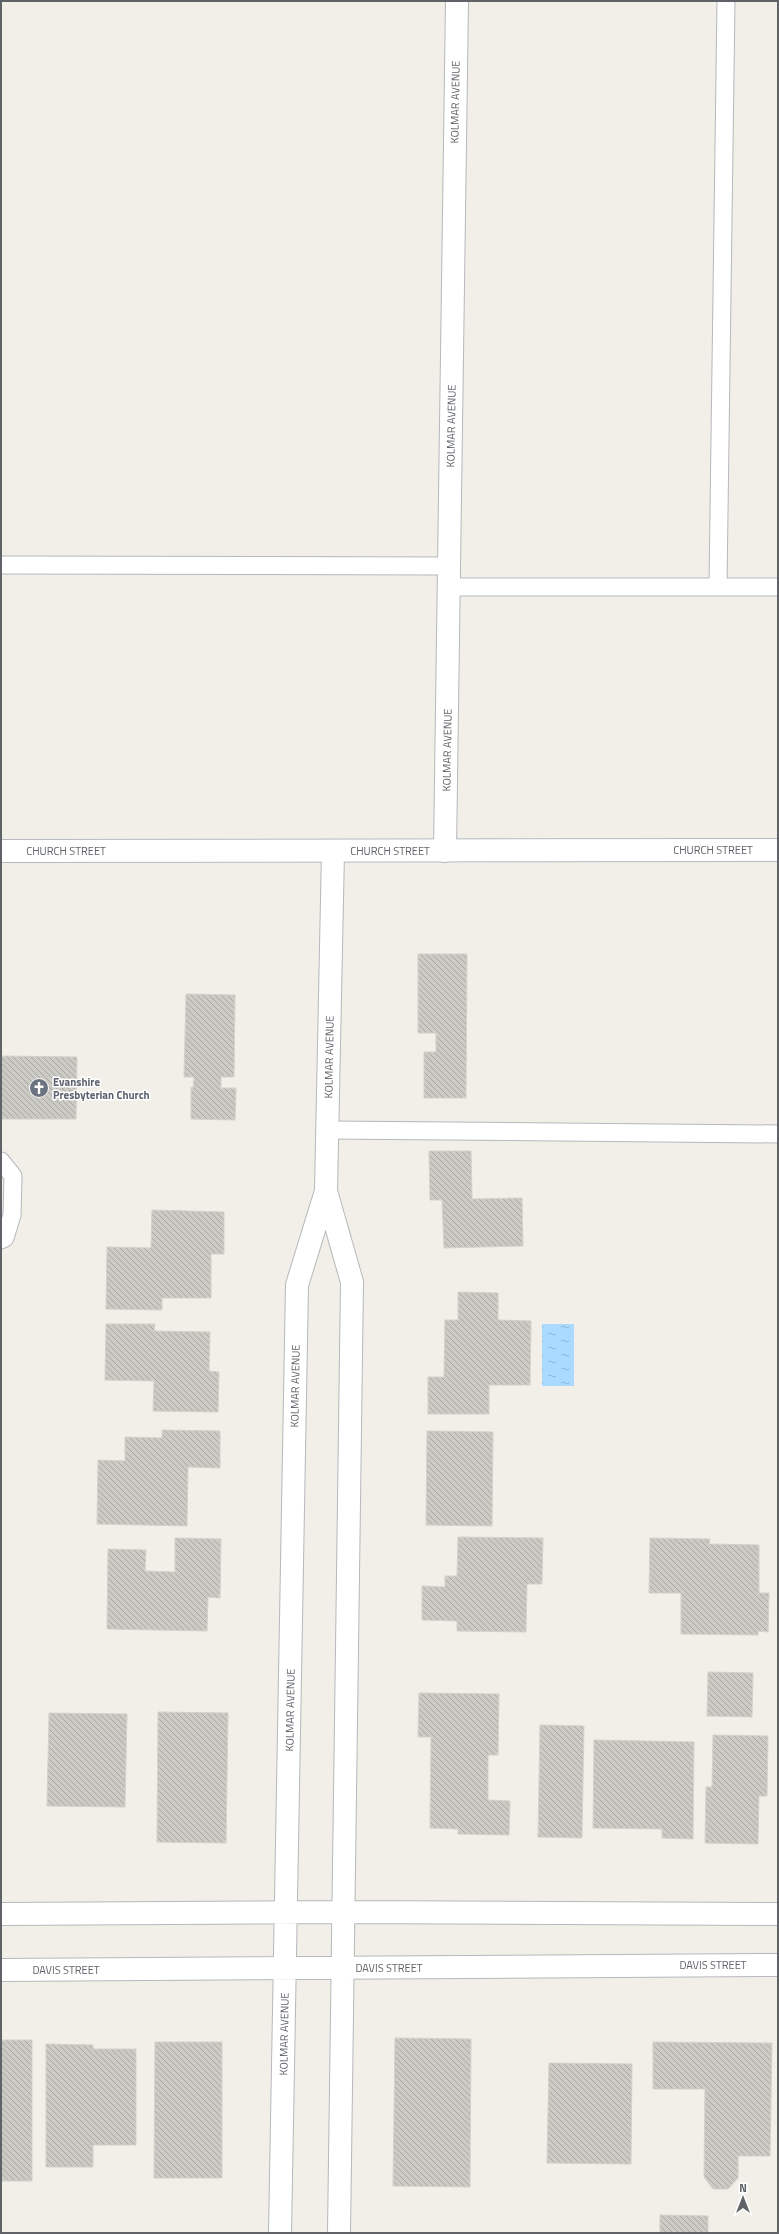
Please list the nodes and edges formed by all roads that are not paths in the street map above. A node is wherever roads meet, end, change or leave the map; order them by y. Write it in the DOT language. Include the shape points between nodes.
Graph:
graph roads {
  1 [pos="457,1"];
  2 [pos="726,1"];
  3 [pos="1,565"];
  4 [pos="449,576"];
  5 [pos="718,586"];
  6 [pos="778,586"];
  7 [pos="778,850"];
  8 [pos="1,851"];
  9 [pos="333,851"];
  10 [pos="446,851"];
  11 [pos="328,1130"];
  12 [pos="778,1134"];
  13 [pos="1,1161"];
  14 [pos="326,1191"];
  15 [pos="1,1240"];
  16 [pos="344,1912"];
  17 [pos="287,1913"];
  18 [pos="1,1914"];
  19 [pos="778,1914"];
  20 [pos="778,1965"];
  21 [pos="343,1968"];
  22 [pos="286,1969"];
  23 [pos="1,1970"];
  24 [pos="280,2233"];
  25 [pos="339,2233"];
  1 -- 4 [label="street, KOLMAR AVENUE"];
  2 -- 5 [label="lane"];
  3 -- 4 [label="lane"];
  4 -- 5 [label="lane"];
  4 -- 10 [label="street, KOLMAR AVENUE"];
  5 -- 6 [label="lane"];
  7 -- 10 [label="street, CHURCH STREET"];
  8 -- 9 [label="street, CHURCH STREET"];
  9 -- 10 [label="street, CHURCH STREET"];
  9 -- 11 [label="street, KOLMAR AVENUE"];
  11 -- 12 [label="lane"];
  11 -- 14 [label="street, KOLMAR AVENUE"];
  13 -- 15 [label="lane" via="13,1176 12,1215 5,1238"];
  14 -- 16 [label="street, KOLMAR AVENUE" via="352,1282"];
  14 -- 17 [label="street, KOLMAR AVENUE" via="297,1285"];
  16 -- 17 [label="street"];
  16 -- 19 [label="street"];
  16 -- 21 [label="street, KOLMAR AVENUE"];
  17 -- 18 [label="street"];
  17 -- 22 [label="street, KOLMAR AVENUE"];
  20 -- 21 [label="street, DAVIS STREET"];
  21 -- 22 [label="street, DAVIS STREET"];
  21 -- 25 [label="street, KOLMAR AVENUE"];
  22 -- 23 [label="street, DAVIS STREET"];
  22 -- 24 [label="street, KOLMAR AVENUE"];
}
